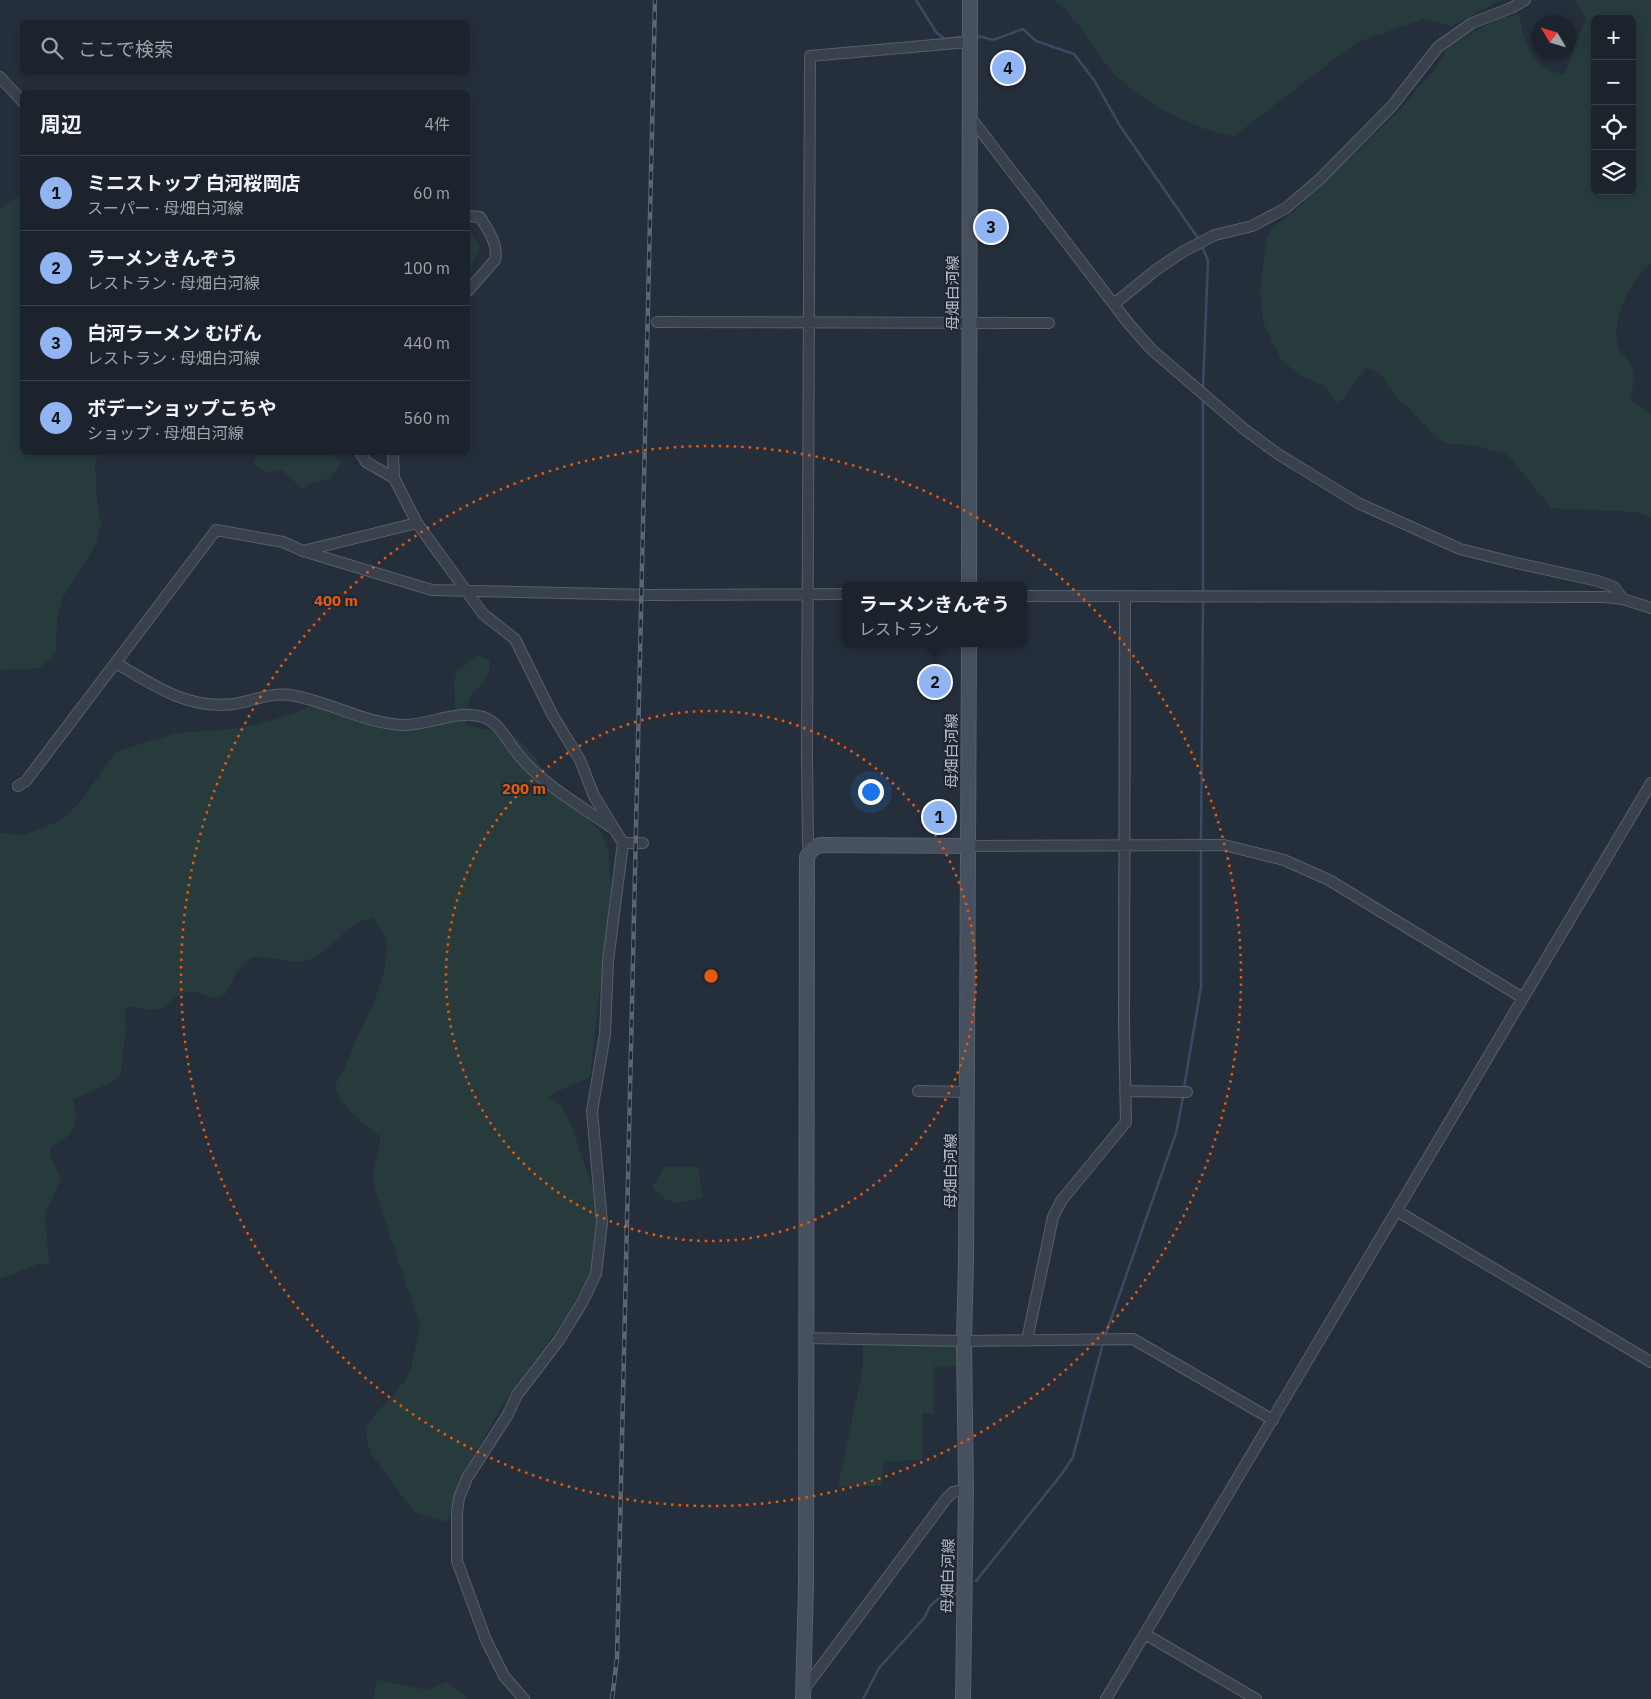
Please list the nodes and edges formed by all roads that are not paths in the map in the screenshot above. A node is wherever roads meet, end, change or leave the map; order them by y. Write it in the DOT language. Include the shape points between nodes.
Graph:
graph roads {
  1 [pos="970,0"];
  2 [pos="1524,0"];
  3 [pos="968,42"];
  4 [pos="0,77"];
  5 [pos="20,99"];
  6 [pos="970,117"];
  7 [pos="470,216"];
  8 [pos="470,289"];
  9 [pos="1114,304"];
  10 [pos="656,322"];
  11 [pos="809,322"];
  12 [pos="969,323"];
  13 [pos="1049,324"];
  14 [pos="362,455"];
  15 [pos="393,455"];
  16 [pos="394,478"];
  17 [pos="417,523"];
  18 [pos="303,551"];
  19 [pos="969,582"];
  20 [pos="467,591"];
  21 [pos="808,594"];
  22 [pos="842,594"];
  23 [pos="1027,596"];
  24 [pos="1125,598"];
  25 [pos="1622,599"];
  26 [pos="1651,608"];
  27 [pos="969,647"];
  28 [pos="116,663"];
  29 [pos="1651,784"];
  30 [pos="18,786"];
  31 [pos="614,830"];
  32 [pos="623,842"];
  33 [pos="643,843"];
  34 [pos="1126,845"];
  35 [pos="968,846"];
  36 [pos="812,849"];
  37 [pos="1523,998"];
  38 [pos="918,1091"];
  39 [pos="1125,1091"];
  40 [pos="967,1092"];
  41 [pos="1187,1092"];
  42 [pos="1397,1211"];
  43 [pos="805,1338"];
  44 [pos="1027,1340"];
  45 [pos="964,1341"];
  46 [pos="1651,1362"];
  47 [pos="1273,1420"];
  48 [pos="966,1490"];
  49 [pos="1144,1634"];
  50 [pos="804,1694"];
  51 [pos="524,1699"];
  52 [pos="963,1699"];
  53 [pos="1106,1699"];
  54 [pos="1256,1699"];
  1 -- 3 [label="main road, 母畑白河線"];
  2 -- 9 [label="street" via="1472,23 1438,47 1392,106 1286,208 1252,226 1215,234 1184,251"];
  3 -- 6 [label="main road, 母畑白河線"];
  3 -- 11 [label="street" via="810,56"];
  4 -- 5 [label="street"];
  6 -- 9 [label="street"];
  6 -- 12 [label="main road, 母畑白河線"];
  7 -- 8 [label="street" via="480,217 496,255"];
  9 -- 25 [label="street" via="1152,350 1244,429 1324,484 1358,503 1460,548 1598,580 1614,587"];
  10 -- 11 [label="street"];
  11 -- 12 [label="street"];
  11 -- 21 [label="street"];
  12 -- 13 [label="street"];
  12 -- 19 [label="main road, 母畑白河線"];
  14 -- 16 [label="street" via="366,462"];
  15 -- 16 [label="street"];
  16 -- 17 [label="street"];
  17 -- 18 [label="street"];
  17 -- 20 [label="street"];
  18 -- 20 [label="street" via="432,590"];
  18 -- 28 [label="street" via="283,542 216,530"];
  20 -- 21 [label="street"];
  20 -- 31 [label="street" via="483,614 515,639"];
  21 -- 22 [label="street"];
  21 -- 36 [label="street" via="808,845"];
  23 -- 24 [label="street"];
  24 -- 25 [label="street"];
  24 -- 34 [label="street"];
  25 -- 26 [label="street"];
  27 -- 35 [label="main road, 母畑白河線"];
  28 -- 30 [label="street" via="26,781"];
  28 -- 31 [label="street" via="137,678 199,704 234,704 290,695 392,724 413,724 454,716 485,717 502,730 528,766"];
  29 -- 37 [label="street"];
  31 -- 32 [label="street"];
  32 -- 33 [label="street"];
  32 -- 51 [label="street" via="608,961 605,1034 592,1111 602,1223 596,1274 559,1340 517,1395 467,1478 457,1512 457,1561 486,1640 504,1676"];
  34 -- 35 [label="street"];
  34 -- 37 [label="street" via="1224,845 1284,860 1308,870"];
  34 -- 39 [label="street"];
  35 -- 36 [label="main road" via="820,845"];
  35 -- 40 [label="main road, 母畑白河線"];
  36 -- 43 [label="main road" via="807,857"];
  37 -- 42 [label="street"];
  38 -- 40 [label="street"];
  39 -- 41 [label="street"];
  39 -- 44 [label="street" via="1124,1126 1061,1200 1052,1218"];
  40 -- 45 [label="main road, 母畑白河線"];
  42 -- 46 [label="street"];
  42 -- 47 [label="street"];
  43 -- 45 [label="street"];
  43 -- 50 [label="main road"];
  44 -- 45 [label="street"];
  44 -- 47 [label="street" via="1133,1339"];
  45 -- 48 [label="main road, 母畑白河線"];
  47 -- 49 [label="street"];
  48 -- 50 [label="street" via="953,1492 946,1499"];
  48 -- 52 [label="main road, 母畑白河線"];
  49 -- 53 [label="street"];
  49 -- 54 [label="street"];
}
